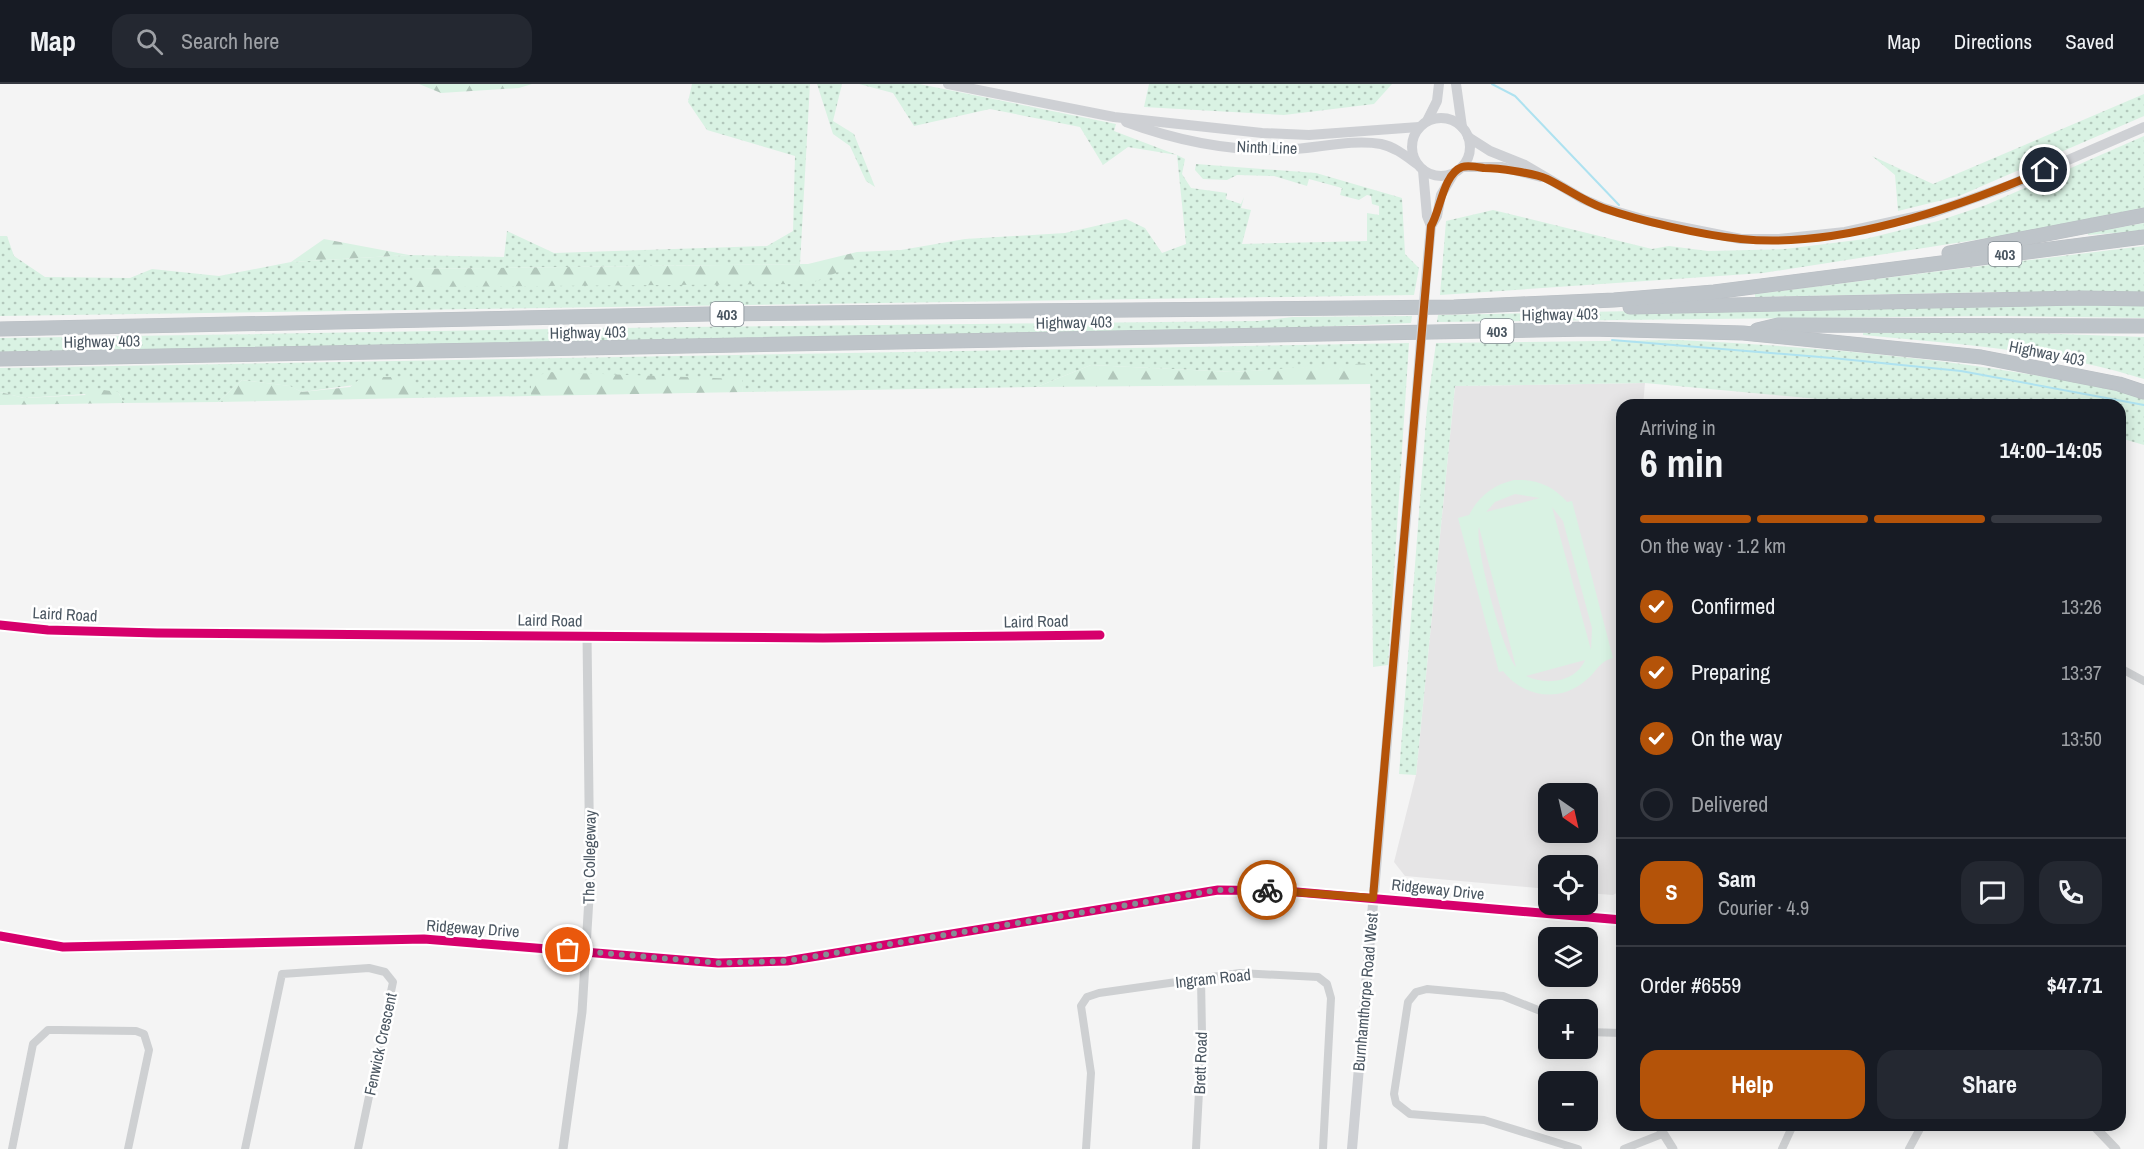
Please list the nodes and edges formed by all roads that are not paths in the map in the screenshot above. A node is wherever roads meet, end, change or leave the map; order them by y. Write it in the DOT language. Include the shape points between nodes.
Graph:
graph roads {
  1 [pos="948,84"];
  2 [pos="1439,84"];
  3 [pos="1456,84"];
  4 [pos="1114,117"];
  5 [pos="1423,124"];
  6 [pos="2144,127"];
  7 [pos="1465,132"];
  8 [pos="1420,167"];
  9 [pos="1458,170"];
  10 [pos="1544,178"];
  11 [pos="2144,215"];
  12 [pos="1431,226"];
  13 [pos="2144,237"];
  14 [pos="1866,273"];
  15 [pos="2144,299"];
  16 [pos="1614,300"];
  17 [pos="2144,326"];
  18 [pos="0,328"];
  19 [pos="1743,333"];
  20 [pos="0,359"];
  21 [pos="2144,392"];
  22 [pos="0,625"];
  23 [pos="587,635"];
  24 [pos="1100,635"];
  25 [pos="2126,671"];
  26 [pos="2144,681"];
  27 [pos="1373,898"];
  28 [pos="1616,919"];
  29 [pos="0,936"];
  30 [pos="585,951"];
  31 [pos="1201,978"];
  32 [pos="1538,1010"];
  33 [pos="1598,1033"];
  34 [pos="1616,1034"];
  35 [pos="1656,1131"];
  36 [pos="1661,1131"];
  37 [pos="1791,1131"];
  38 [pos="1919,1131"];
  39 [pos="2099,1131"];
  40 [pos="12,1149"];
  41 [pos="128,1149"];
  42 [pos="245,1149"];
  43 [pos="358,1149"];
  44 [pos="563,1149"];
  45 [pos="1086,1149"];
  46 [pos="1196,1149"];
  47 [pos="1323,1149"];
  48 [pos="1352,1149"];
  49 [pos="1578,1149"];
  50 [pos="1624,1149"];
  51 [pos="1674,1149"];
  52 [pos="1782,1149"];
  53 [pos="1909,1149"];
  54 [pos="2116,1149"];
  1 -- 4 [label="main road, Ninth Line"];
  2 -- 5 [label="main road" via="1437,101"];
  3 -- 7 [label="main road"];
  4 -- 5 [label="main road, Ninth Line" via="1295,135"];
  4 -- 8 [label="main road, Ninth Line" via="1160,134 1275,150 1381,144"];
  5 -- 7 [label="main road" via="1446,118"];
  5 -- 8 [label="main road" via="1412,145"];
  6 -- 10 [label="main road" via="2008,186 1932,213 1793,239 1741,239 1646,220 1604,208"];
  7 -- 9 [label="main road" via="1470,153"];
  7 -- 10 [label="main road" via="1490,151 1525,165"];
  8 -- 9 [label="main road" via="1438,176"];
  8 -- 12 [label="main road, Burnhamthorpe Road West"];
  9 -- 10 [label="main road" via="1502,167"];
  9 -- 12 [label="main road, Burnhamthorpe Road West" via="1441,195"];
  11 -- 14 [label="highway" via="1900,262"];
  12 -- 27 [label="main road, Burnhamthorpe Road West, bridge"];
  13 -- 14 [label="highway, Highway 403 / 403"];
  14 -- 16 [label="highway, Highway 403 / 403"];
  15 -- 16 [label="highway" via="1628,307"];
  16 -- 18 [label="highway, Highway 403 / 403" via="1454,307 710,314"];
  17 -- 19 [label="highway" via="1778,325"];
  19 -- 20 [label="highway, Highway 403 / 403" via="1578,329"];
  19 -- 21 [label="highway, Highway 403 / 403" via="1980,357"];
  22 -- 23 [label="street, Laird Road" via="157,633"];
  23 -- 24 [label="street, Laird Road"];
  23 -- 30 [label="street, The Collegeway" via="590,882"];
  25 -- 26 [label="street"];
  27 -- 28 [label="street, Ridgeway Drive"];
  27 -- 30 [label="street, Ridgeway Drive" via="1218,890 787,961 718,963"];
  27 -- 48 [label="main road, Burnhamthorpe Road West"];
  29 -- 30 [label="street, Ridgeway Drive" via="63,947 424,939"];
  30 -- 44 [label="street, The Collegeway" via="578,1047"];
  31 -- 45 [label="street, Ingram Road" via="1099,993 1081,1006 1091,1073"];
  31 -- 46 [label="street, Brett Road"];
  31 -- 47 [label="street, Ingram Road" via="1253,973 1318,977 1327,984 1331,998"];
  32 -- 49 [label="street" via="1503,996 1427,989 1416,992 1408,1002 1394,1094 1396,1103 1410,1114 1484,1120"];
  33 -- 34 [label="street"];
  35 -- 50 [label="street"];
  36 -- 51 [label="street"];
  37 -- 52 [label="street"];
  38 -- 53 [label="street"];
  39 -- 54 [label="street"];
  40 -- 41 [label="street" via="33,1044 48,1030 144,1034 149,1050"];
  42 -- 43 [label="street, Fenwick Crescent" via="282,974 369,968 385,972 393,982"];
}
